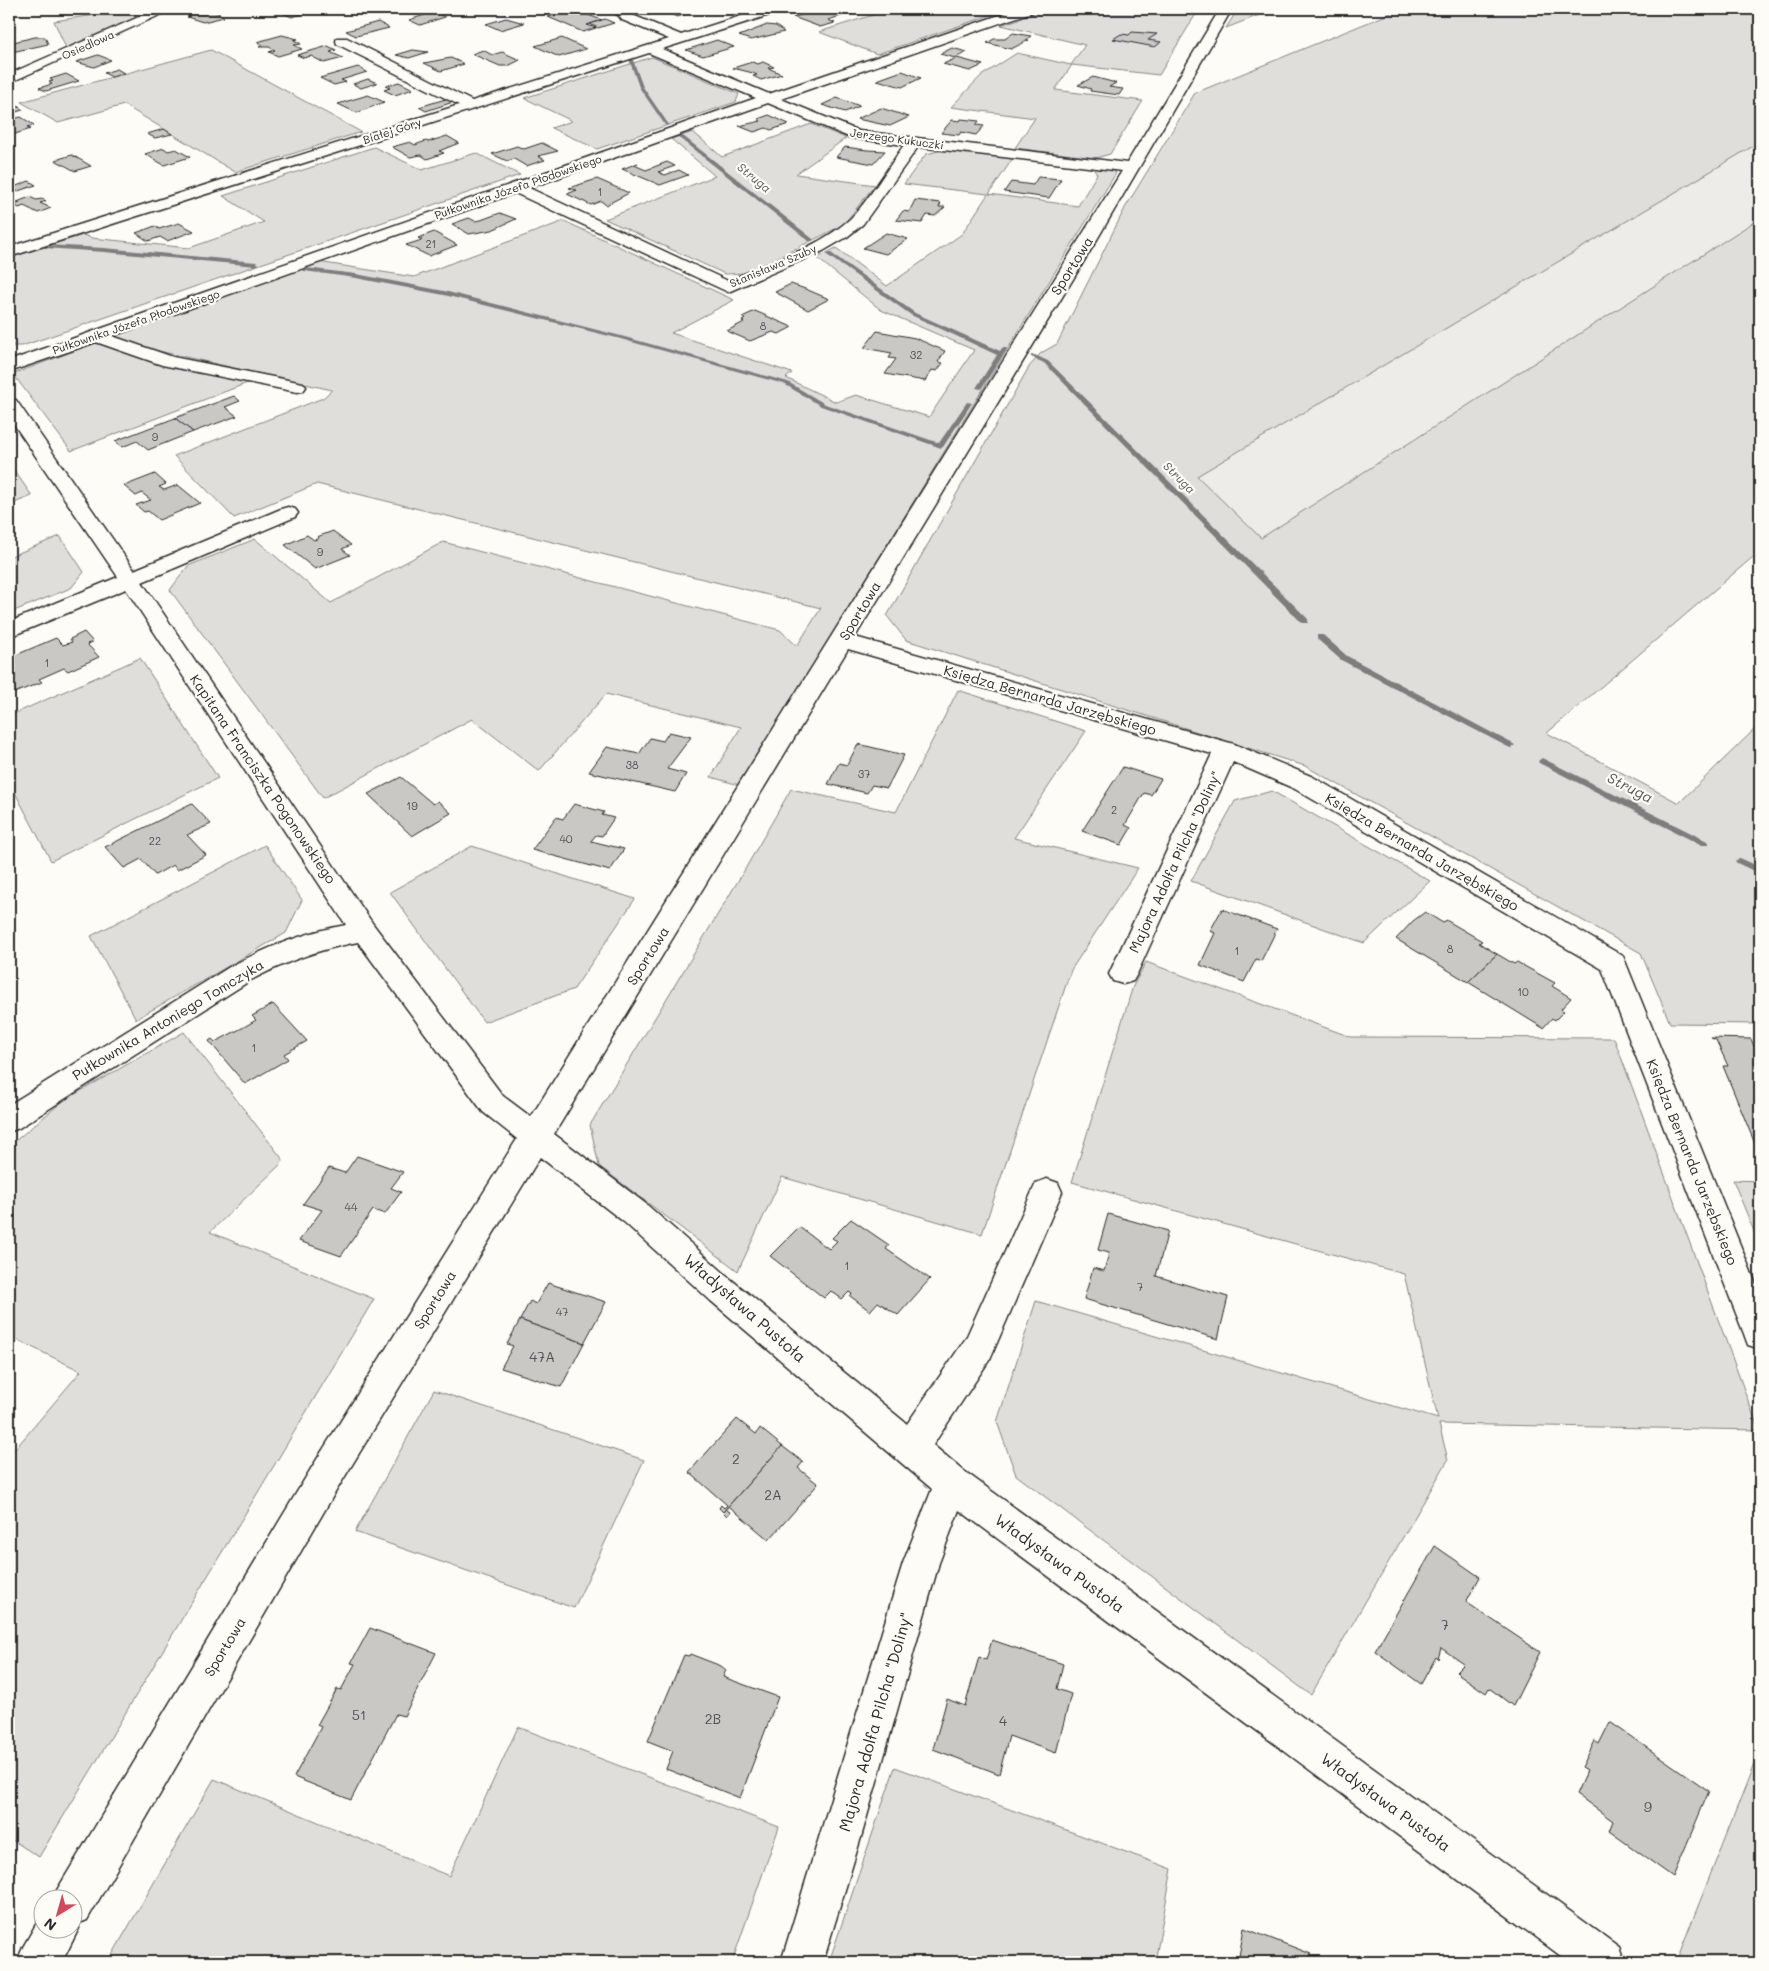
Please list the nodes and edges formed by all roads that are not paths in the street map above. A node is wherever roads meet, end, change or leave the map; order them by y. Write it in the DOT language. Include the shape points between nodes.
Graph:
graph roads {
  1 [pos="168,9"];
  2 [pos="620,9"];
  3 [pos="774,9"];
  4 [pos="1028,9"];
  5 [pos="1226,9"];
  6 [pos="680,39"];
  7 [pos="342,40"];
  8 [pos="650,49"];
  9 [pos="9,79"];
  10 [pos="766,99"];
  11 [pos="472,106"];
  12 [pos="914,142"];
  13 [pos="1130,168"];
  14 [pos="516,188"];
  15 [pos="9,252"];
  16 [pos="96,336"];
  17 [pos="9,367"];
  18 [pos="297,387"];
  19 [pos="9,404"];
  20 [pos="288,513"];
  21 [pos="130,579"];
  22 [pos="9,630"];
  23 [pos="842,640"];
  24 [pos="1226,750"];
  25 [pos="364,931"];
  26 [pos="1123,974"];
  27 [pos="9,1120"];
  28 [pos="536,1138"];
  29 [pos="1047,1192"];
  30 [pos="1760,1334"];
  31 [pos="910,1448"];
  32 [pos="952,1483"];
  33 [pos="82,1888"];
  34 [pos="52,1938"];
  35 [pos="38,1962"];
  36 [pos="802,1962"];
  37 [pos="1604,1962"];
  1 -- 9 [label="street, Osiedlowa"];
  2 -- 6 [label="street" via="626,17"];
  3 -- 6 [label="street, Białej Góry"];
  4 -- 10 [label="street, Pułkownika Józefa Płodowskiego"];
  5 -- 13 [label="street, Sportowa"];
  6 -- 8 [label="street, Białej Góry"];
  7 -- 11 [label="street"];
  8 -- 10 [label="street, Jerzego Kukuczki"];
  8 -- 11 [label="street, Białej Góry"];
  10 -- 12 [label="street, Jerzego Kukuczki" via="856,135"];
  10 -- 14 [label="street, Pułkownika Józefa Płodowskiego"];
  11 -- 15 [label="street, Białej Góry"];
  12 -- 13 [label="street, Jerzego Kukuczki"];
  12 -- 14 [label="street, Stanisława Szuby" via="857,220 841,234 728,287"];
  13 -- 23 [label="street, Sportowa"];
  14 -- 16 [label="street, Pułkownika Józefa Płodowskiego"];
  16 -- 17 [label="street, Pułkownika Józefa Płodowskiego"];
  16 -- 18 [label="street" via="116,346 200,368"];
  19 -- 21 [label="street, Kapitana Franciszka Pogonowskiego"];
  20 -- 21 [label="street"];
  21 -- 22 [label="street"];
  21 -- 25 [label="street, Kapitana Franciszka Pogonowskiego"];
  23 -- 24 [label="street, Księdza Bernarda Jarzębskiego"];
  23 -- 28 [label="street, Sportowa"];
  24 -- 26 [label="street, Majora Adolfa Pilcha \"Doliny\""];
  24 -- 30 [label="street, Księdza Bernarda Jarzębskiego" via="1304,783 1614,963"];
  25 -- 27 [label="street, Pułkownika Antoniego Tomczyka" via="320,939 241,973"];
  25 -- 28 [label="street, Kapitana Franciszka Pogonowskiego" via="493,1104"];
  28 -- 31 [label="street, Władysława Pustoła" via="635,1213 722,1291"];
  28 -- 33 [label="street, Sportowa" via="321,1484"];
  29 -- 31 [label="street" via="978,1348"];
  31 -- 32 [label="street, Władysława Pustoła"];
  32 -- 36 [label="street, Majora Adolfa Pilcha \"Doliny\"" via="920,1562"];
  32 -- 37 [label="street, Władysława Pustoła"];
  34 -- 35 [label="street"];
}
